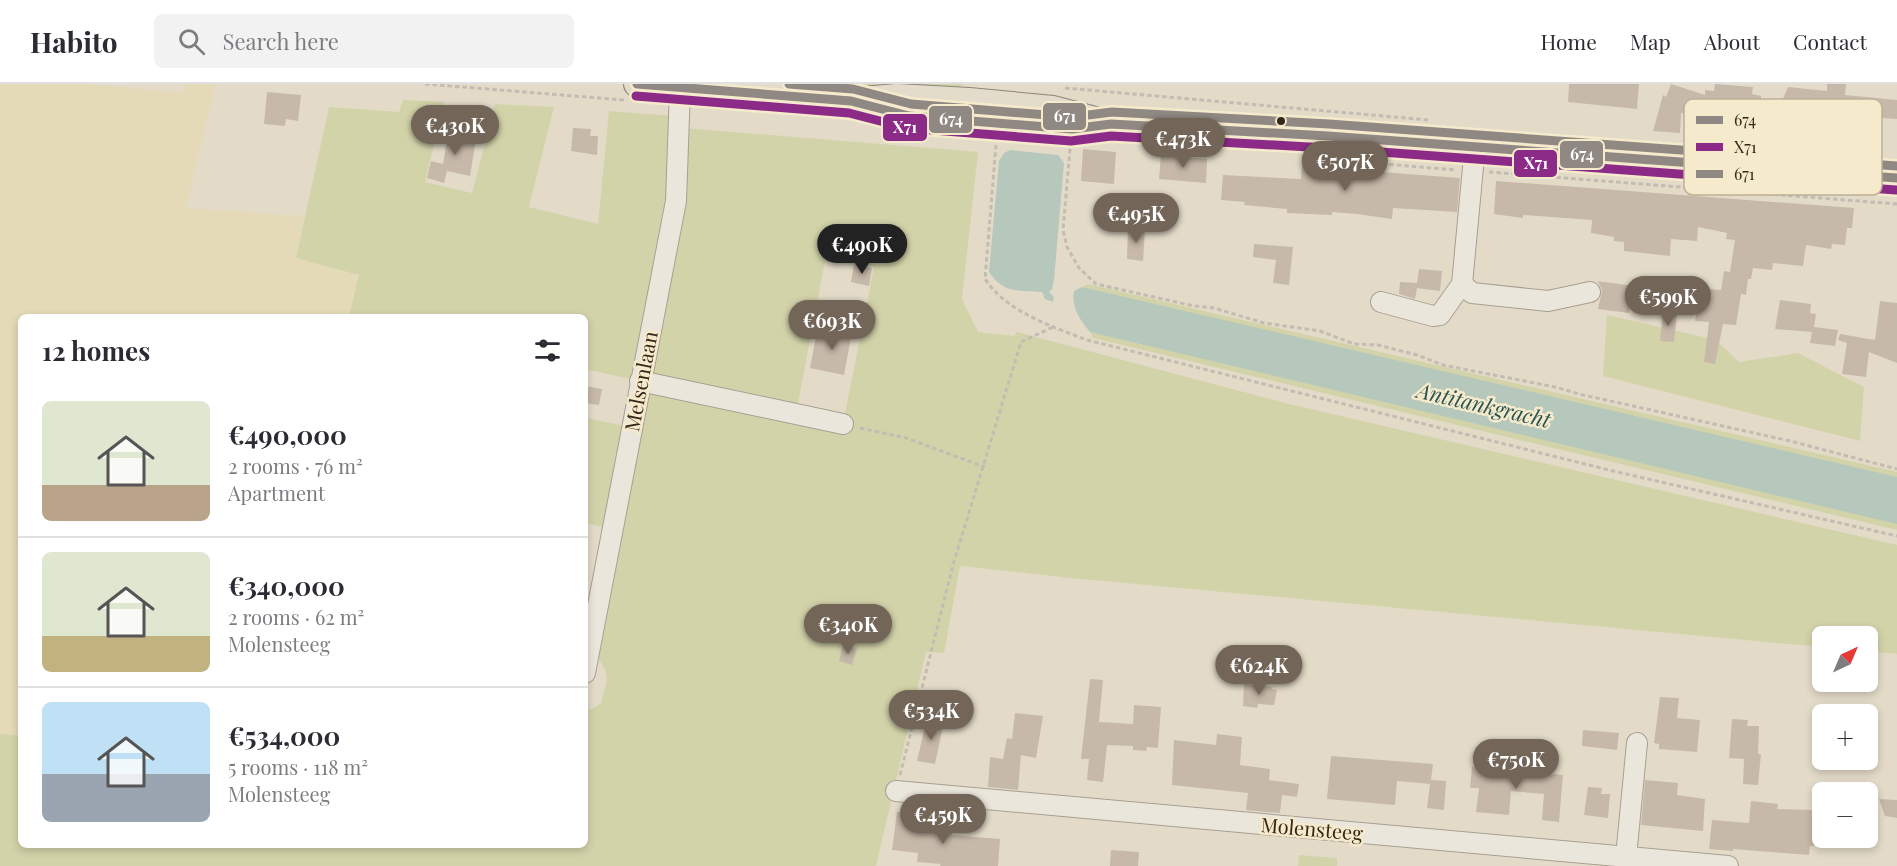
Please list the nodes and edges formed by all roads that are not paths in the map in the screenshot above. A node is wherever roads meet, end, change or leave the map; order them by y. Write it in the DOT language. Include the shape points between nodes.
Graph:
graph roads {
  1 [pos="637,84"];
  2 [pos="680,88"];
  3 [pos="971,102"];
  4 [pos="1111,124"];
  5 [pos="1475,146"];
  6 [pos="1684,162"];
  7 [pos="1882,177"];
  8 [pos="1897,178"];
  9 [pos="1462,284"];
  10 [pos="1590,292"];
  11 [pos="1381,302"];
  12 [pos="640,381"];
  13 [pos="843,424"];
  14 [pos="588,657"];
  15 [pos="1637,743"];
  16 [pos="896,791"];
  17 [pos="1626,857"];
  18 [pos="1728,866"];
  1 -- 2 [label="main road"];
  2 -- 3 [label="main road" via="851,101 897,97"];
  2 -- 12 [label="street, Melsenlaan" via="676,201"];
  3 -- 4 [label="main road" via="1046,108"];
  3 -- 4 [label="main road" via="998,123 1072,129"];
  4 -- 5 [label="main road"];
  5 -- 6 [label="main road"];
  5 -- 9 [label="street"];
  7 -- 8 [label="main road"];
  9 -- 10 [label="street" via="1472,293 1548,302"];
  9 -- 11 [label="street" via="1440,315"];
  12 -- 13 [label="street"];
  12 -- 14 [label="street, Melsenlaan"];
  15 -- 17 [label="street"];
  16 -- 17 [label="street, Molensteeg"];
  17 -- 18 [label="street, Molensteeg"];
}
